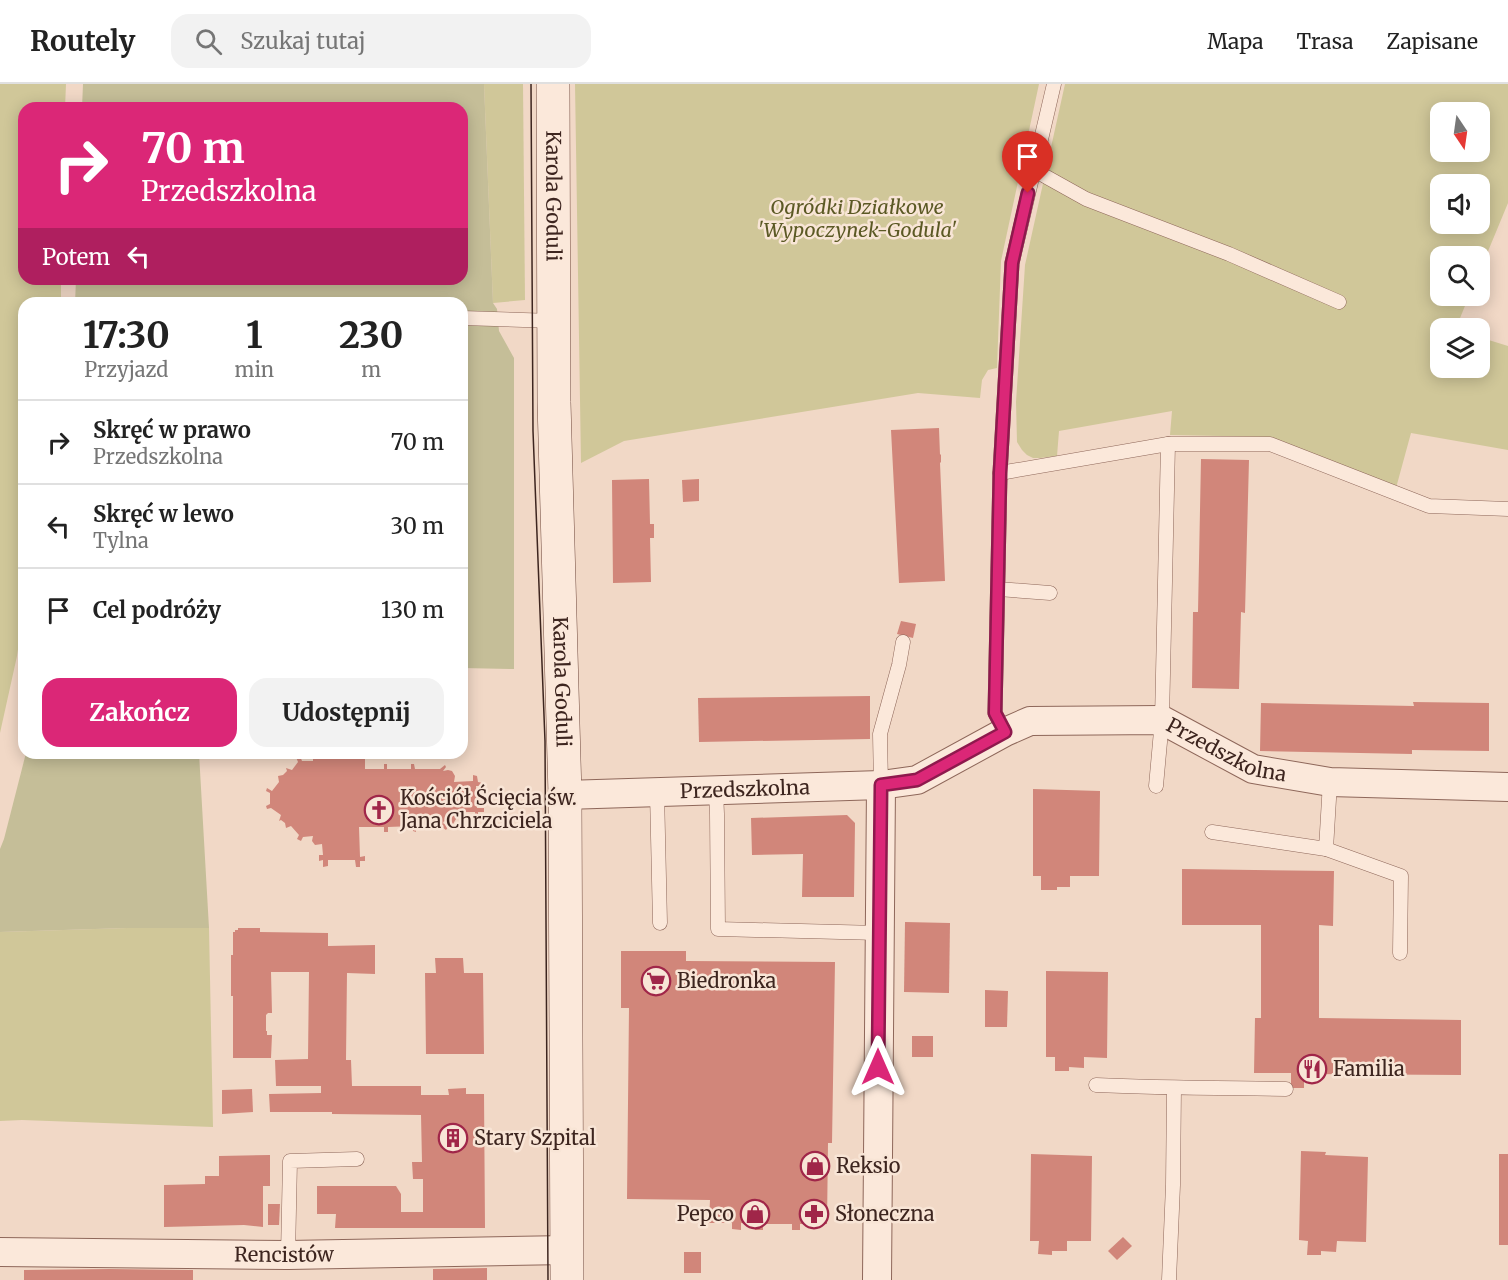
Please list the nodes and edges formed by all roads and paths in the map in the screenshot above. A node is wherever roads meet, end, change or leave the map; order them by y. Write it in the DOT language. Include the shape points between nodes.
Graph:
graph roads {
  1 [pos="553,84"];
  2 [pos="1054,84"];
  3 [pos="1034,170"];
  4 [pos="1339,302"];
  5 [pos="468,318"];
  6 [pos="554,321"];
  7 [pos="1168,444"];
  8 [pos="1000,473"];
  9 [pos="1508,509"];
  10 [pos="998,589"];
  11 [pos="1050,593"];
  12 [pos="903,642"];
  13 [pos="1162,720"];
  14 [pos="1005,732"];
  15 [pos="1330,782"];
  16 [pos="881,785"];
  17 [pos="1156,786"];
  18 [pos="1508,787"];
  19 [pos="716,790"];
  20 [pos="657,792"];
  21 [pos="565,795"];
  22 [pos="1212,832"];
  23 [pos="1326,849"];
  24 [pos="660,923"];
  25 [pos="879,933"];
  26 [pos="1400,953"];
  27 [pos="1096,1086"];
  28 [pos="1174,1088"];
  29 [pos="1286,1089"];
  30 [pos="357,1159"];
  31 [pos="0,1252"];
  32 [pos="288,1255"];
  33 [pos="567,1265"];
  34 [pos="877,1280"];
  35 [pos="1169,1280"];
  1 -- 6 [label="main road, Karola Goduli"];
  2 -- 3 [label="lane"];
  3 -- 4 [label="lane" via="1086,200 1229,254"];
  3 -- 8 [label="lane" via="1012,263"];
  5 -- 6 [label="lane"];
  6 -- 21 [label="main road, Karola Goduli"];
  7 -- 8 [label="lane"];
  7 -- 9 [label="lane" via="1270,444 1429,506"];
  7 -- 13 [label="lane"];
  8 -- 10 [label="lane"];
  10 -- 11 [label="lane"];
  10 -- 14 [label="lane" via="995,713"];
  12 -- 16 [label="lane" via="880,734"];
  13 -- 14 [label="street, Przedszkolna" via="1030,721"];
  13 -- 15 [label="street, Przedszkolna" via="1253,769"];
  13 -- 17 [label="lane"];
  14 -- 16 [label="street, Przedszkolna" via="917,780"];
  15 -- 18 [label="street, Przedszkolna"];
  15 -- 23 [label="lane"];
  16 -- 19 [label="street, Przedszkolna"];
  16 -- 25 [label="street"];
  19 -- 20 [label="street, Przedszkolna"];
  19 -- 25 [label="lane" via="718,929"];
  20 -- 21 [label="street, Przedszkolna"];
  20 -- 24 [label="lane"];
  21 -- 33 [label="main road, Karola Goduli"];
  22 -- 23 [label="lane"];
  23 -- 26 [label="lane" via="1401,876"];
  25 -- 34 [label="street"];
  27 -- 28 [label="lane"];
  28 -- 29 [label="lane"];
  28 -- 35 [label="lane"];
  30 -- 32 [label="lane" via="290,1161"];
  31 -- 32 [label="street, Rencistów"];
  32 -- 33 [label="street, Rencistów"];
}
